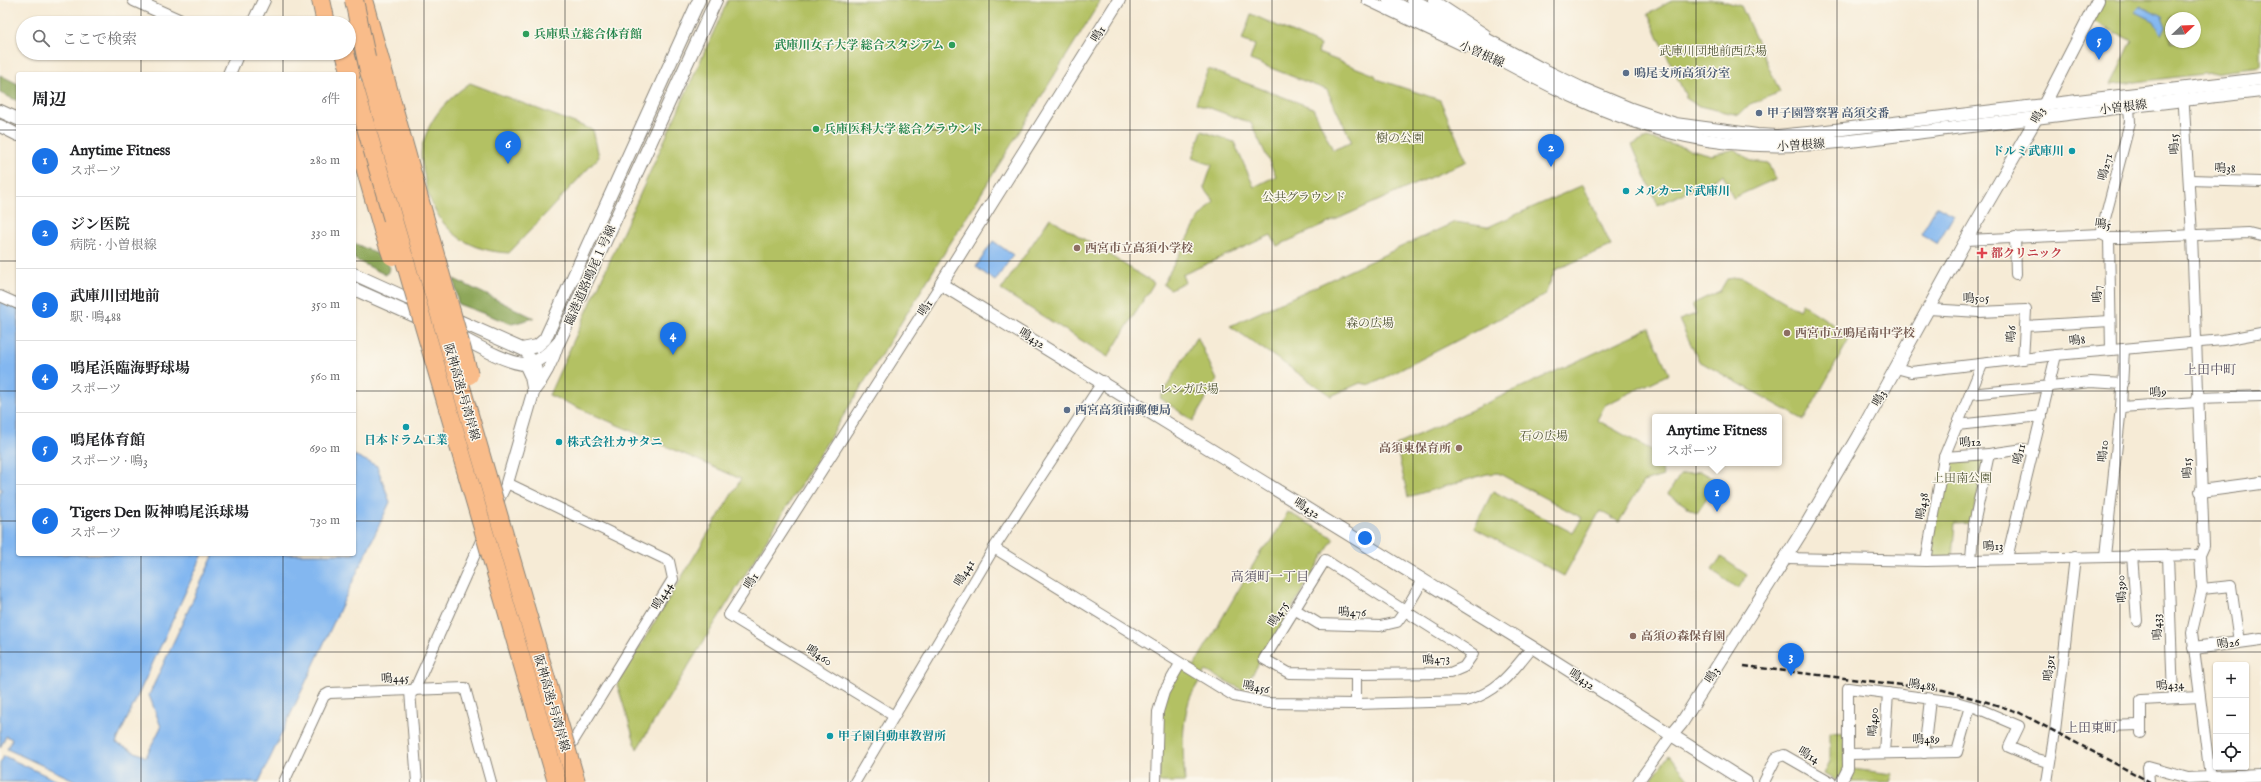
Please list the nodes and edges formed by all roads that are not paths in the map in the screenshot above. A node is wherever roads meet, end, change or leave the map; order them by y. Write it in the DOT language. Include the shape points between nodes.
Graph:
graph roads {
  1 [pos="134,0"];
  2 [pos="264,0"];
  3 [pos="321,0"];
  4 [pos="334,0"];
  5 [pos="354,0"];
  6 [pos="363,0"];
  7 [pos="699,0"];
  8 [pos="716,0"];
  9 [pos="1119,0"];
  10 [pos="1367,0"];
  11 [pos="1389,0"];
  12 [pos="1413,0"];
  13 [pos="1433,0"];
  14 [pos="2098,0"];
  15 [pos="169,16"];
  16 [pos="256,16"];
  17 [pos="324,16"];
  18 [pos="337,16"];
  19 [pos="1501,47"];
  20 [pos="235,60"];
  21 [pos="335,60"];
  22 [pos="347,60"];
  23 [pos="1514,68"];
  24 [pos="230,72"];
  25 [pos="338,72"];
  26 [pos="350,72"];
  27 [pos="2261,79"];
  28 [pos="2261,91"];
  29 [pos="356,93"];
  30 [pos="2184,95"];
  31 [pos="2044,105"];
  32 [pos="2129,106"];
  33 [pos="0,111"];
  34 [pos="16,118"];
  35 [pos="2036,118"];
  36 [pos="0,126"];
  37 [pos="16,134"];
  38 [pos="356,136"];
  39 [pos="2189,180"];
  40 [pos="2261,182"];
  41 [pos="2192,234"];
  42 [pos="2105,236"];
  43 [pos="2261,236"];
  44 [pos="2015,237"];
  45 [pos="1966,240"];
  46 [pos="2016,274"];
  47 [pos="356,275"];
  48 [pos="941,284"];
  49 [pos="356,290"];
  50 [pos="0,296"];
  51 [pos="16,303"];
  52 [pos="1928,309"];
  53 [pos="2026,310"];
  54 [pos="2110,321"];
  55 [pos="2025,326"];
  56 [pos="2261,333"];
  57 [pos="559,342"];
  58 [pos="2195,342"];
  59 [pos="2124,348"];
  60 [pos="522,349"];
  61 [pos="2111,350"];
  62 [pos="2056,355"];
  63 [pos="2023,359"];
  64 [pos="529,362"];
  65 [pos="1982,365"];
  66 [pos="1896,368"];
  67 [pos="1103,381"];
  68 [pos="540,383"];
  69 [pos="441,384"];
  70 [pos="2123,384"];
  71 [pos="2050,385"];
  72 [pos="533,393"];
  73 [pos="1970,394"];
  74 [pos="2261,396"];
  75 [pos="2197,400"];
  76 [pos="2121,407"];
  77 [pos="2042,416"];
  78 [pos="1957,425"];
  79 [pos="2033,451"];
  80 [pos="1988,454"];
  81 [pos="1944,457"];
  82 [pos="506,483"];
  83 [pos="2261,483"];
  84 [pos="2201,491"];
  85 [pos="994,548"];
  86 [pos="2132,555"];
  87 [pos="2168,555"];
  88 [pos="2200,555"];
  89 [pos="2105,556"];
  90 [pos="2075,557"];
  91 [pos="1786,558"];
  92 [pos="2007,558"];
  93 [pos="1971,559"];
  94 [pos="1926,561"];
  95 [pos="1423,580"];
  96 [pos="2202,589"];
  97 [pos="523,601"];
  98 [pos="1296,610"];
  99 [pos="1405,611"];
  100 [pos="729,615"];
  101 [pos="2137,621"];
  102 [pos="2261,639"];
  103 [pos="2239,642"];
  104 [pos="1532,647"];
  105 [pos="2194,648"];
  106 [pos="1180,664"];
  107 [pos="1356,674"];
  108 [pos="412,691"];
  109 [pos="1888,693"];
  110 [pos="2200,696"];
  111 [pos="2173,698"];
  112 [pos="1930,699"];
  113 [pos="1356,704"];
  114 [pos="1970,706"];
  115 [pos="894,716"];
  116 [pos="2104,726"];
  117 [pos="1671,736"];
  118 [pos="1924,752"];
  119 [pos="1884,753"];
  120 [pos="1848,754"];
  121 [pos="2049,762"];
  122 [pos="2261,775"];
  123 [pos="2210,777"];
  124 [pos="284,782"];
  125 [pos="416,782"];
  126 [pos="491,782"];
  127 [pos="548,782"];
  128 [pos="557,782"];
  129 [pos="576,782"];
  130 [pos="855,782"];
  131 [pos="1156,782"];
  132 [pos="1638,782"];
  133 [pos="1746,782"];
  134 [pos="1764,782"];
  135 [pos="1831,782"];
  136 [pos="1841,782"];
  137 [pos="2047,782"];
  138 [pos="2149,782"];
  1 -- 15 [label="street"];
  2 -- 16 [label="street"];
  3 -- 17 [label="highway"];
  4 -- 18 [label="highway"];
  5 -- 97 [label="highway, 阪神高速5号湾岸線, bridge" via="380,109"];
  6 -- 97 [label="highway, bridge" via="463,351"];
  7 -- 60 [label="street, 臨港道路鳴尾１号線" via="545,339 537,346"];
  8 -- 57 [label="street, 臨港道路鳴尾１号線"];
  9 -- 48 [label="street, 鳴1"];
  10 -- 23 [label="street, 小曽根線"];
  11 -- 23 [label="street"];
  12 -- 19 [label="street"];
  13 -- 19 [label="street, 小曽根線" via="1473,25"];
  14 -- 31 [label="street, 鳴3"];
  19 -- 31 [label="street, 小曽根線" via="1581,88 1631,109 1676,124 1749,134 1777,136 1818,132"];
  20 -- 24 [label="street"];
  21 -- 25 [label="highway"];
  22 -- 26 [label="highway"];
  23 -- 35 [label="street, 小曽根線" via="1603,110 1650,127 1746,146 1803,145"];
  27 -- 30 [label="street, 小曽根線"];
  28 -- 30 [label="street, 小曽根線"];
  29 -- 69 [label="highway, 阪神高速5号湾岸線, bridge"];
  30 -- 31 [label="street, 小曽根線"];
  30 -- 32 [label="street, 小曽根線"];
  30 -- 39 [label="street, 鳴15"];
  31 -- 35 [label="street, 鳴3"];
  32 -- 35 [label="street, 小曽根線"];
  32 -- 42 [label="street, 鳴271" via="2130,122"];
  33 -- 34 [label="street"];
  35 -- 45 [label="street, 鳴3"];
  36 -- 37 [label="street"];
  38 -- 69 [label="highway, bridge" via="383,230"];
  39 -- 40 [label="street, 鳴38"];
  39 -- 41 [label="street, 鳴15"];
  41 -- 42 [label="street, 鳴5"];
  41 -- 43 [label="street, 鳴5" via="2249,233"];
  41 -- 58 [label="street, 鳴15"];
  42 -- 44 [label="street, 鳴5"];
  42 -- 54 [label="street, 鳴7"];
  44 -- 45 [label="street, 鳴5"];
  44 -- 46 [label="street"];
  45 -- 52 [label="street, 鳴3"];
  47 -- 60 [label="street"];
  48 -- 67 [label="street, 鳴432"];
  48 -- 100 [label="street, 鳴1"];
  49 -- 64 [label="street" via="508,359"];
  50 -- 51 [label="street"];
  52 -- 53 [label="street, 鳴505" via="1980,312"];
  52 -- 66 [label="street, 鳴3"];
  53 -- 55 [label="street, 鳴6"];
  54 -- 55 [label="street"];
  54 -- 61 [label="street, 鳴7"];
  55 -- 63 [label="street, 鳴6"];
  56 -- 58 [label="street, 鳴8"];
  57 -- 64 [label="street, 臨港道路鳴尾１号線" via="544,356"];
  57 -- 68 [label="street" via="554,361"];
  58 -- 59 [label="street, 鳴8"];
  58 -- 75 [label="street, 鳴15"];
  59 -- 61 [label="street, 鳴8"];
  59 -- 70 [label="street, 鳴10"];
  60 -- 64 [label="street"];
  61 -- 62 [label="street, 鳴8"];
  62 -- 63 [label="street, 鳴8"];
  62 -- 71 [label="street, 鳴11"];
  63 -- 65 [label="street, 鳴8"];
  64 -- 68 [label="street"];
  64 -- 72 [label="street"];
  65 -- 66 [label="street, 鳴8" via="1911,372"];
  65 -- 73 [label="street, 鳴12"];
  66 -- 91 [label="street, 鳴3"];
  67 -- 85 [label="street, 鳴441"];
  67 -- 95 [label="street, 鳴432"];
  68 -- 72 [label="street"];
  69 -- 128 [label="highway, 阪神高速5号湾岸線, bridge"];
  70 -- 71 [label="street" via="2091,382"];
  70 -- 76 [label="street, 鳴10"];
  71 -- 73 [label="street"];
  71 -- 77 [label="street, 鳴11"];
  72 -- 82 [label="street"];
  73 -- 78 [label="street, 鳴12"];
  74 -- 75 [label="street, 鳴9"];
  75 -- 76 [label="street, 鳴9"];
  75 -- 84 [label="street, 鳴15"];
  76 -- 89 [label="street, 鳴10"];
  77 -- 78 [label="street"];
  77 -- 79 [label="street, 鳴11"];
  78 -- 81 [label="street, 鳴12"];
  79 -- 80 [label="street" via="2024,449"];
  79 -- 92 [label="street, 鳴11"];
  80 -- 81 [label="street, 鳴12"];
  80 -- 93 [label="street, 鳴12" via="1974,524"];
  81 -- 94 [label="street, 鳴438"];
  82 -- 108 [label="street"];
  82 -- 127 [label="street, 鳴444" via="669,561 673,579"];
  83 -- 84 [label="street"];
  84 -- 88 [label="street, 鳴15" via="2204,546"];
  85 -- 106 [label="street, 鳴456"];
  85 -- 115 [label="street, 鳴441"];
  86 -- 87 [label="street, 鳴13"];
  86 -- 89 [label="street, 鳴13"];
  86 -- 101 [label="street, 鳴390"];
  87 -- 88 [label="street, 鳴13"];
  87 -- 111 [label="street, 鳴433"];
  88 -- 96 [label="street, 鳴15"];
  89 -- 90 [label="street, 鳴13"];
  90 -- 92 [label="street, 鳴13"];
  90 -- 121 [label="street, 鳴391"];
  91 -- 94 [label="street, 鳴13"];
  91 -- 117 [label="street, 鳴3"];
  92 -- 93 [label="street, 鳴13"];
  93 -- 94 [label="street, 鳴13"];
  95 -- 99 [label="street"];
  95 -- 104 [label="street, 鳴432"];
  96 -- 103 [label="street" via="2230,586"];
  96 -- 105 [label="street, 鳴15" via="2192,632"];
  97 -- 129 [label="highway, 阪神高速5号湾岸線, bridge"];
  98 -- 99 [label="street, 鳴476" via="1319,624 1380,626 1397,622"];
  98 -- 99 [label="street, 鳴475" via="1325,560"];
  98 -- 107 [label="street, 鳴475" via="1264,659 1289,673"];
  99 -- 107 [label="street, 鳴473" via="1473,654 1464,667 1450,673"];
  100 -- 115 [label="street, 鳴460"];
  102 -- 103 [label="street, 鳴26"];
  103 -- 105 [label="street, 鳴26"];
  104 -- 113 [label="street, 鳴456" via="1506,680 1482,696 1467,701"];
  104 -- 117 [label="street, 鳴432"];
  105 -- 110 [label="street, 鳴15"];
  106 -- 113 [label="street, 鳴456" via="1234,696 1268,703"];
  106 -- 131 [label="street" via="1164,692 1158,712"];
  107 -- 113 [label="street"];
  108 -- 124 [label="street, 鳴445" via="329,693 324,696"];
  108 -- 125 [label="street"];
  108 -- 126 [label="street, 鳴445" via="465,688"];
  109 -- 112 [label="street, 鳴488"];
  109 -- 119 [label="street, 鳴490"];
  109 -- 120 [label="street, 鳴488" via="1848,688"];
  110 -- 111 [label="street, 鳴434"];
  110 -- 123 [label="street, 鳴15"];
  111 -- 116 [label="street, 鳴434" via="2141,700 2141,729"];
  112 -- 114 [label="street, 鳴488"];
  112 -- 118 [label="street"];
  114 -- 118 [label="street, 鳴489" via="1957,752"];
  114 -- 121 [label="street, 鳴488" via="2019,726 2009,747"];
  115 -- 130 [label="street, 鳴441"];
  117 -- 132 [label="street, 鳴3"];
  117 -- 133 [label="street, 鳴432"];
  118 -- 119 [label="street, 鳴489"];
  119 -- 120 [label="street, 鳴489"];
  120 -- 136 [label="street, 鳴488" via="1848,768"];
  121 -- 137 [label="street, 鳴391"];
  122 -- 123 [label="street"];
  123 -- 138 [label="street" via="2188,778 2148,767"];
  134 -- 135 [label="street, 鳴14" via="1776,758 1784,755"];
}
